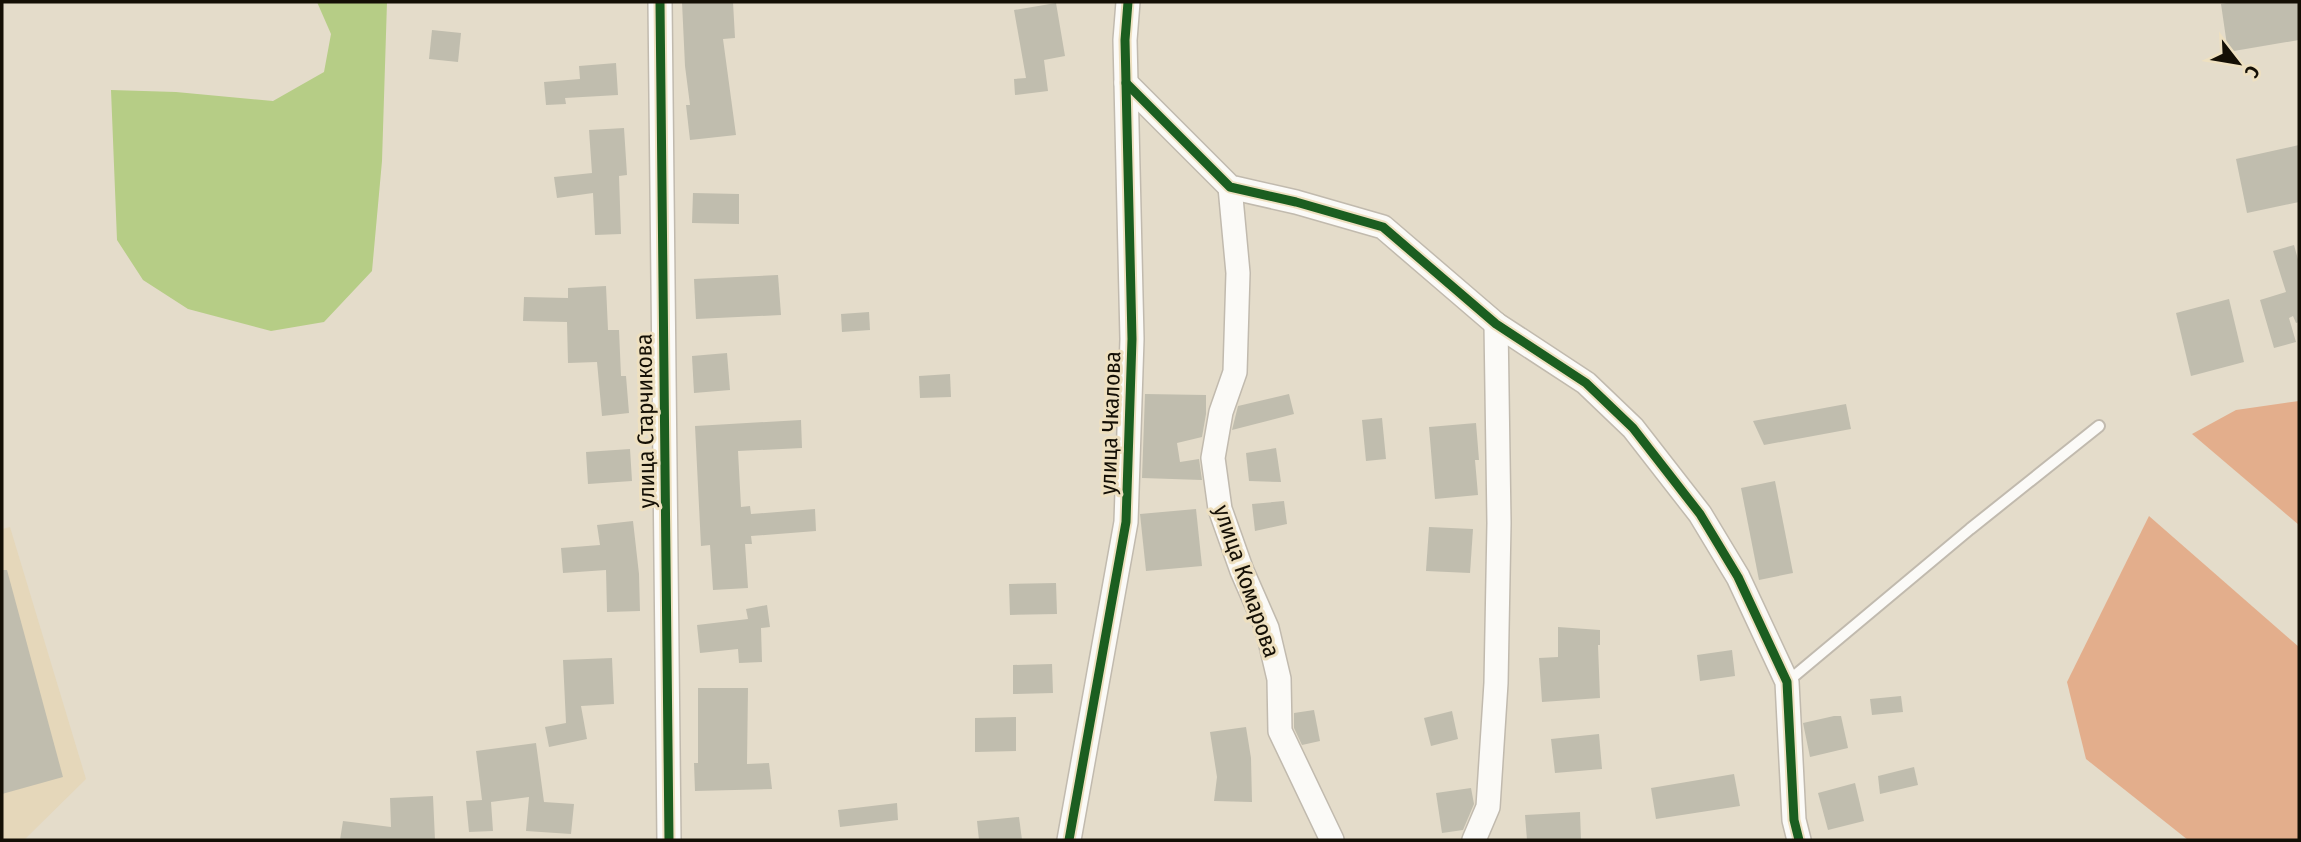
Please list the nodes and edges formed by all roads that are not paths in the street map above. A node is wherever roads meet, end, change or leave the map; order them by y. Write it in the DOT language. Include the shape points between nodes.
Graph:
graph roads {
  1 [pos="660,2"];
  2 [pos="1128,2"];
  3 [pos="1126,83"];
  4 [pos="1230,187"];
  5 [pos="1496,324"];
  6 [pos="2098,426"];
  7 [pos="1787,682"];
  8 [pos="669,840"];
  9 [pos="1069,840"];
  10 [pos="1332,840"];
  11 [pos="1474,840"];
  12 [pos="1800,840"];
  1 -- 8 [label="street, улица Старчикова"];
  2 -- 3 [label="street, улица Чкалова"];
  3 -- 4 [label="street"];
  3 -- 9 [label="street, улица Чкалова" via="1132,339 1126,522"];
  4 -- 5 [label="street" via="1383,227"];
  4 -- 10 [label="street, улица Комарова" via="1238,273 1235,372 1221,412 1213,458 1220,509 1266,628 1279,679 1280,732"];
  5 -- 7 [label="street" via="1586,383 1633,428 1700,514 1738,577"];
  5 -- 11 [label="street" via="1496,684 1488,807"];
  6 -- 7 [label="lane"];
  7 -- 12 [label="street" via="1794,820"];
}
